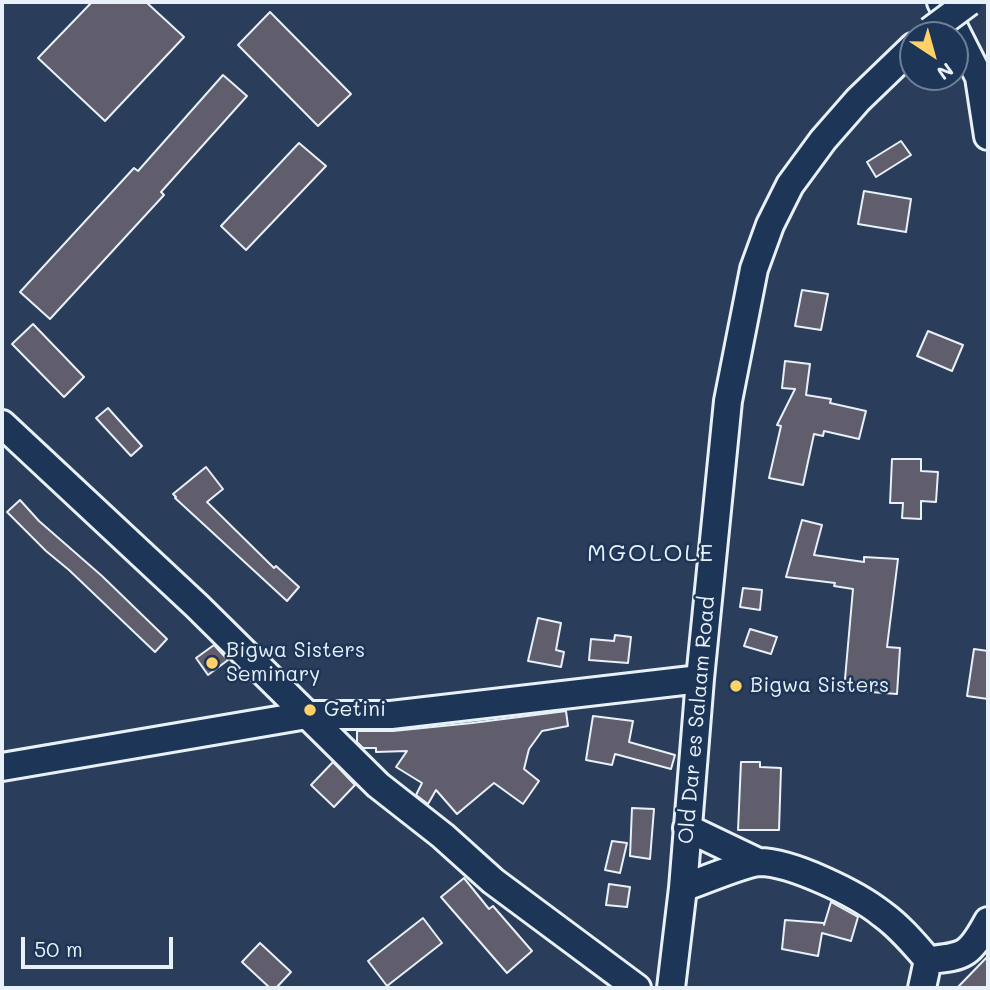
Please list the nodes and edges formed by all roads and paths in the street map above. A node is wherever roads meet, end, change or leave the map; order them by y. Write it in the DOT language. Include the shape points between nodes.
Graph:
graph roads {
  1 [pos="941,2"];
  2 [pos="969,2"];
  3 [pos="945,21"];
  4 [pos="899,61"];
  5 [pos="988,136"];
  6 [pos="2,424"];
  7 [pos="700,679"];
  8 [pos="307,715"];
  9 [pos="2,767"];
  10 [pos="687,828"];
  11 [pos="758,862"];
  12 [pos="683,888"];
  13 [pos="988,921"];
  14 [pos="928,960"];
  15 [pos="637,988"];
  16 [pos="671,988"];
  17 [pos="922,988"];
  1 -- 5 [label="street" via="979,77"];
  2 -- 3 [label="street, Old Dar es Salaam Road, bridge"];
  4 -- 7 [label="street, Old Dar es Salaam Road" via="858,100 790,185 754,269 729,401"];
  6 -- 8 [label="street"];
  7 -- 8 [label="street" via="391,715"];
  7 -- 10 [label="street, Old Dar es Salaam Road"];
  8 -- 9 [label="street"];
  8 -- 15 [label="street" via="378,785 493,881"];
  10 -- 11 [label="street"];
  10 -- 12 [label="street, Old Dar es Salaam Road"];
  11 -- 12 [label="street"];
  11 -- 14 [label="street" via="820,879 881,913"];
  12 -- 16 [label="street, Old Dar es Salaam Road"];
  13 -- 14 [label="street" via="975,944 956,958"];
  14 -- 17 [label="street"];
}
